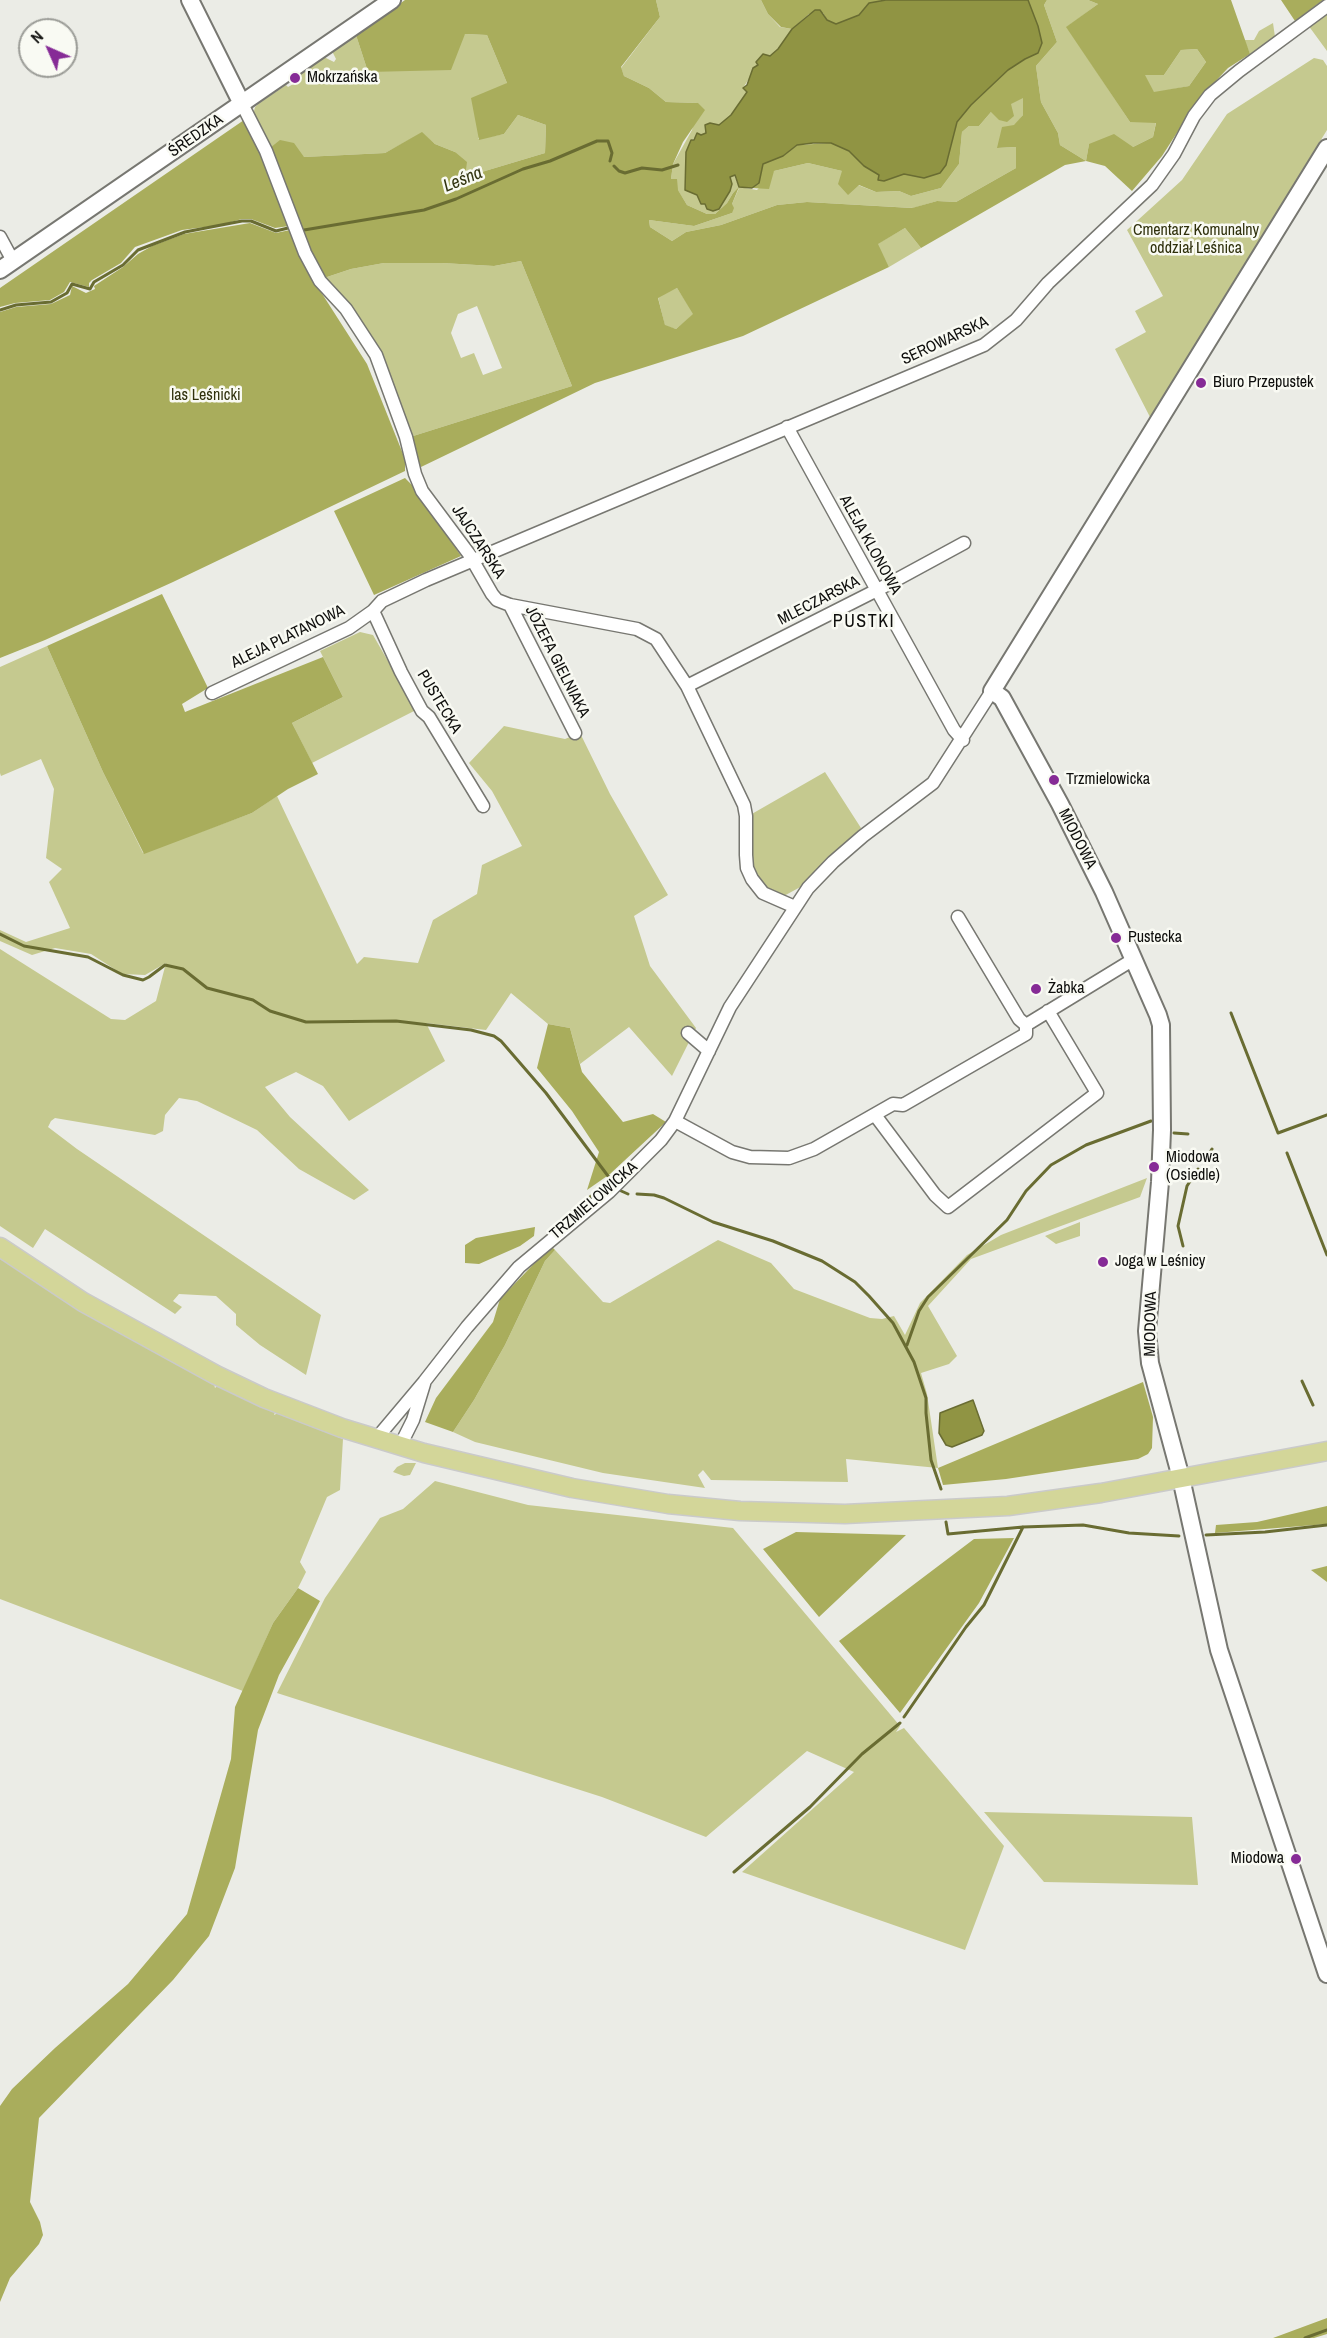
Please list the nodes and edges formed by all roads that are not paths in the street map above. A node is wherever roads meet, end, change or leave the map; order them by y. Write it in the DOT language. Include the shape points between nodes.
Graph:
graph roads {
  1 [pos="190,0"];
  2 [pos="392,0"];
  3 [pos="1327,6"];
  4 [pos="242,104"];
  5 [pos="1327,148"];
  6 [pos="0,237"];
  7 [pos="7,265"];
  8 [pos="787,427"];
  9 [pos="964,543"];
  10 [pos="472,559"];
  11 [pos="877,590"];
  12 [pos="510,605"];
  13 [pos="373,611"];
  14 [pos="687,686"];
  15 [pos="992,691"];
  16 [pos="212,693"];
  17 [pos="575,733"];
  18 [pos="963,740"];
  19 [pos="483,806"];
  20 [pos="795,907"];
  21 [pos="958,917"];
  22 [pos="1134,959"];
  23 [pos="1048,1011"];
  24 [pos="1026,1025"];
  25 [pos="688,1033"];
  26 [pos="709,1051"];
  27 [pos="875,1115"];
  28 [pos="675,1121"];
  29 [pos="0,1247"];
  30 [pos="424,1383"];
  31 [pos="376,1439"];
  32 [pos="400,1446"];
  33 [pos="1327,1451"];
  34 [pos="1181,1478"];
  35 [pos="1327,1974"];
  1 -- 4 [label="street"];
  2 -- 4 [label="street, ŚREDZKA"];
  3 -- 8 [label="street, SEROWARSKA" via="1210,95 1152,185 1002,332 984,345"];
  4 -- 7 [label="street, ŚREDZKA"];
  4 -- 10 [label="street, JAJCZARSKA" via="266,151 305,253 320,281 346,309 376,355 422,491"];
  5 -- 15 [label="street, TRZMIELOWICKA"];
  6 -- 7 [label="street"];
  8 -- 10 [label="street, SEROWARSKA"];
  8 -- 11 [label="street, ALEJA KLONOWA"];
  9 -- 11 [label="street, MLECZARSKA"];
  10 -- 12 [label="street, JAJCZARSKA" via="492,594"];
  10 -- 13 [label="street, ALEJA PLATANOWA" via="382,601"];
  11 -- 14 [label="street, MLECZARSKA"];
  11 -- 18 [label="street, ALEJA KLONOWA"];
  12 -- 14 [label="street, JAJCZARSKA" via="647,633 656,639"];
  12 -- 17 [label="street, JÓZEFA GIELNIAKA"];
  13 -- 16 [label="street, ALEJA PLATANOWA" via="349,628"];
  13 -- 19 [label="street, PUSTECKA" via="422,711"];
  14 -- 20 [label="street, JAJCZARSKA" via="744,805 746,862 752,879 763,893"];
  15 -- 18 [label="street, TRZMIELOWICKA"];
  15 -- 22 [label="street, MIODOWA" via="1002,698 1060,804"];
  18 -- 20 [label="street, TRZMIELOWICKA" via="933,783 833,862"];
  20 -- 26 [label="street, TRZMIELOWICKA" via="730,1007"];
  21 -- 24 [label="street"];
  22 -- 23 [label="street"];
  22 -- 34 [label="street, MIODOWA" via="1161,1025 1161,1175 1147,1331 1150,1364"];
  23 -- 24 [label="street"];
  23 -- 27 [label="street" via="1097,1093 948,1207"];
  24 -- 27 [label="street" via="1026,1034 903,1105 893,1104"];
  25 -- 26 [label="street"];
  26 -- 28 [label="street, TRZMIELOWICKA"];
  27 -- 28 [label="street" via="814,1149 789,1158 750,1157 732,1152"];
  28 -- 30 [label="street, TRZMIELOWICKA" via="609,1192 519,1267"];
  29 -- 31 [label="main road" via="83,1302 216,1375 264,1398"];
  30 -- 31 [label="street, TRZMIELOWICKA"];
  30 -- 32 [label="street, TRZMIELOWICKA"];
  31 -- 32 [label="main road"];
  32 -- 34 [label="main road" via="572,1488 668,1504 740,1510 845,1514 1008,1506"];
  33 -- 34 [label="main road"];
  34 -- 35 [label="street, MIODOWA" via="1219,1650"];
}
